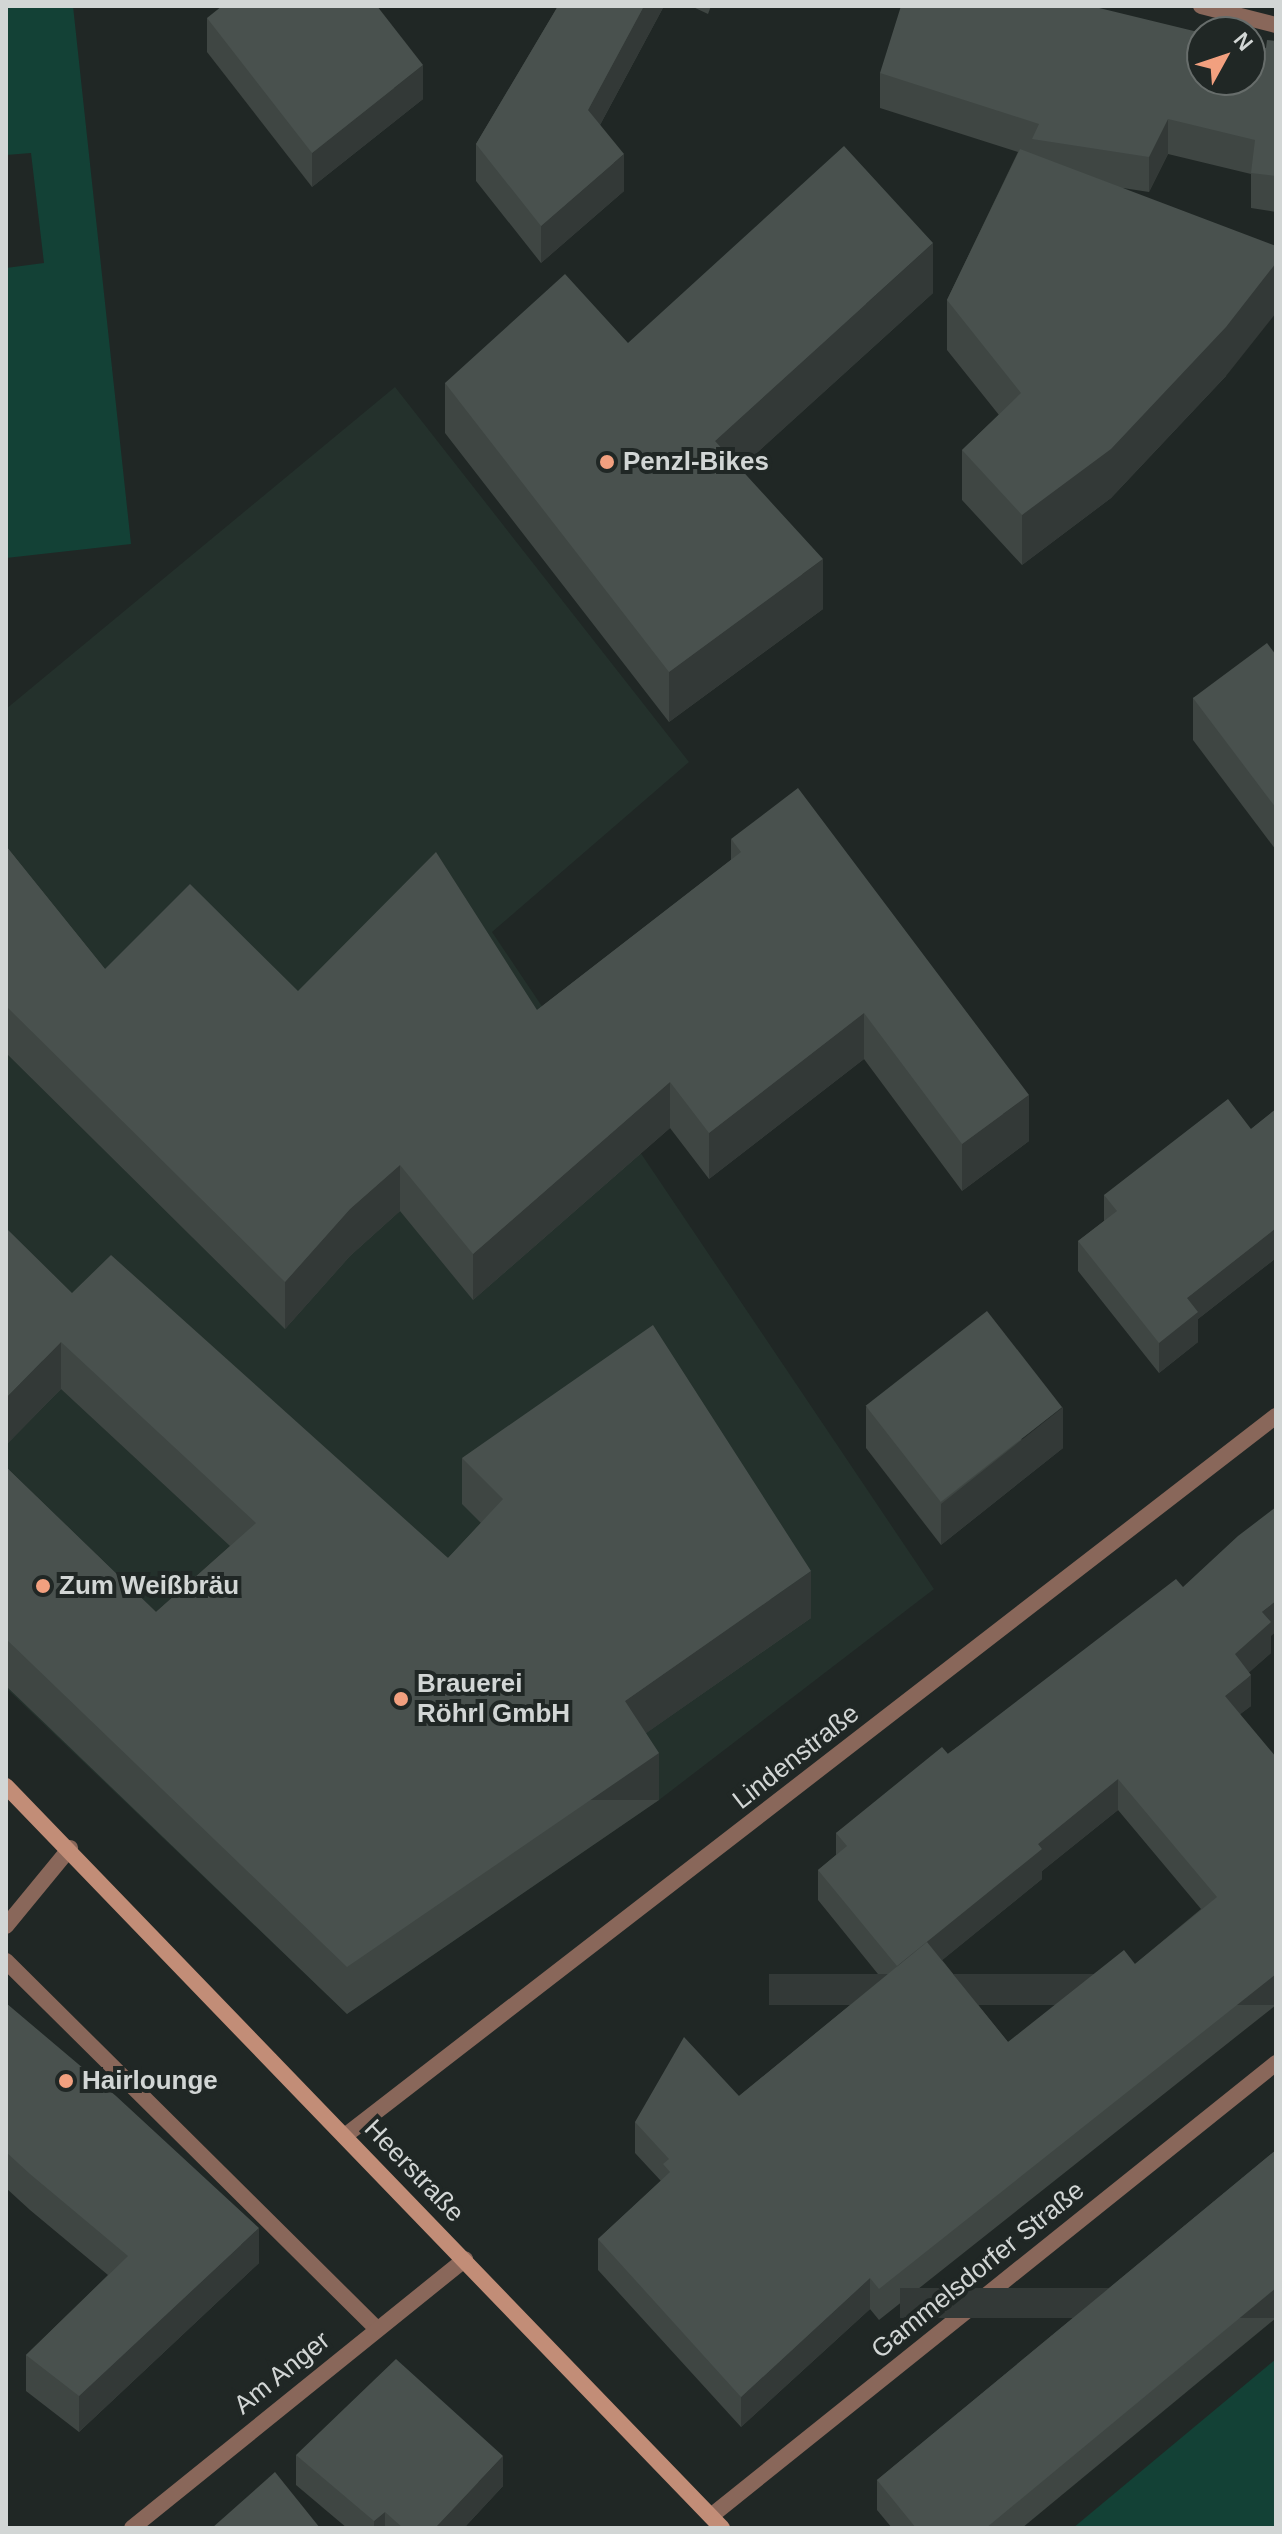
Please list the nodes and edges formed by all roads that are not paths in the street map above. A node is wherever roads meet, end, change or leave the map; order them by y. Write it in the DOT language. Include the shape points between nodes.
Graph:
graph roads {
  1 [pos="1201,6"];
  2 [pos="1276,25"];
  3 [pos="1276,1416"];
  4 [pos="6,1786"];
  5 [pos="70,1848"];
  6 [pos="6,1926"];
  7 [pos="6,1961"];
  8 [pos="1276,2063"];
  9 [pos="346,2135"];
  10 [pos="465,2259"];
  11 [pos="376,2328"];
  12 [pos="716,2522"];
  13 [pos="132,2528"];
  1 -- 2 [label="street"];
  3 -- 9 [label="street, Lindenstraße"];
  4 -- 5 [label="street, Heerstraße"];
  5 -- 6 [label="street"];
  5 -- 9 [label="street, Heerstraße"];
  7 -- 11 [label="street"];
  8 -- 12 [label="street, Gammelsdorfer Straße"];
  9 -- 10 [label="street, Heerstraße"];
  10 -- 11 [label="street, Am Anger"];
  10 -- 12 [label="street, Heerstraße"];
  11 -- 13 [label="street, Am Anger"];
}
